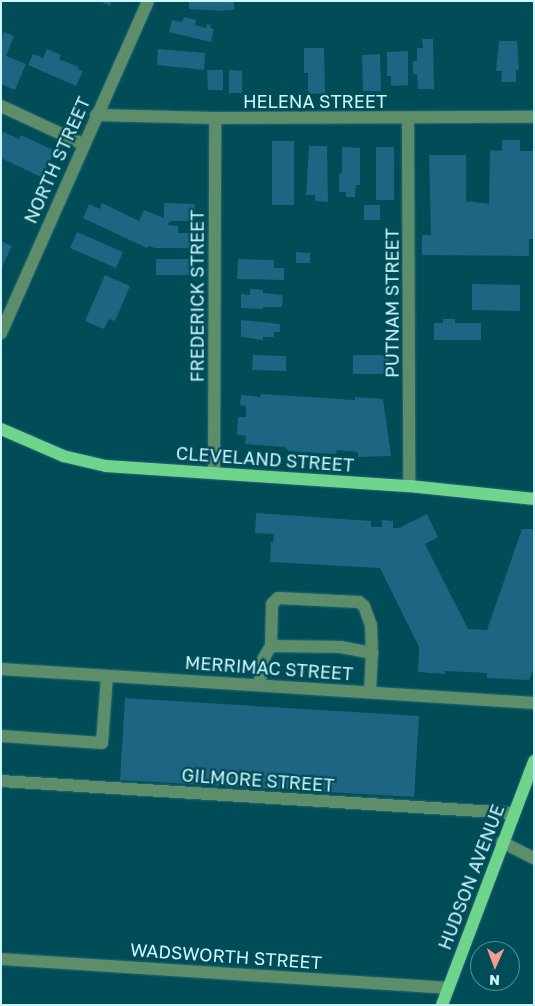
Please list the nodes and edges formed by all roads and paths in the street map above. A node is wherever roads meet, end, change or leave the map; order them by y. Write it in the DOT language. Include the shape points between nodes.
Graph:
graph roads {
  1 [pos="148,1"];
  2 [pos="1,106"];
  3 [pos="96,115"];
  4 [pos="534,117"];
  5 [pos="215,118"];
  6 [pos="408,119"];
  7 [pos="83,144"];
  8 [pos="4,317"];
  9 [pos="1,333"];
  10 [pos="1,429"];
  11 [pos="214,474"];
  12 [pos="409,486"];
  13 [pos="534,499"];
  14 [pos="271,646"];
  15 [pos="372,653"];
  16 [pos="1,669"];
  17 [pos="107,676"];
  18 [pos="260,685"];
  19 [pos="370,692"];
  20 [pos="534,703"];
  21 [pos="1,736"];
  22 [pos="534,761"];
  23 [pos="1,781"];
  24 [pos="513,814"];
  25 [pos="502,842"];
  26 [pos="534,858"];
  27 [pos="1,959"];
  28 [pos="448,988"];
  29 [pos="442,1005"];
  1 -- 3 [label="street, NORTH STREET"];
  2 -- 7 [label="street"];
  3 -- 5 [label="street, HELENA STREET"];
  3 -- 7 [label="street, NORTH STREET"];
  4 -- 6 [label="street, HELENA STREET"];
  5 -- 6 [label="street, HELENA STREET"];
  5 -- 11 [label="street, FREDERICK STREET"];
  6 -- 12 [label="street, PUTNAM STREET"];
  7 -- 8 [label="street, NORTH STREET"];
  8 -- 9 [label="street, NORTH STREET"];
  10 -- 11 [label="main road, CLEVELAND STREET" via="63,456 91,464"];
  11 -- 12 [label="main road, CLEVELAND STREET"];
  12 -- 13 [label="main road, CLEVELAND STREET"];
  14 -- 15 [label="street" via="340,647"];
  14 -- 15 [label="street" via="272,604 278,598 359,602 364,606 371,626"];
  14 -- 18 [label="street" via="261,663"];
  15 -- 19 [label="street"];
  16 -- 17 [label="street, MERRIMAC STREET"];
  17 -- 18 [label="street, MERRIMAC STREET"];
  17 -- 21 [label="street" via="102,743"];
  18 -- 19 [label="street, MERRIMAC STREET"];
  19 -- 20 [label="street, MERRIMAC STREET"];
  22 -- 24 [label="main road, HUDSON AVENUE"];
  23 -- 24 [label="street, GILMORE STREET"];
  24 -- 25 [label="main road, HUDSON AVENUE"];
  25 -- 26 [label="street"];
  25 -- 28 [label="main road, HUDSON AVENUE"];
  27 -- 28 [label="street, WADSWORTH STREET"];
  28 -- 29 [label="main road, HUDSON AVENUE"];
}
